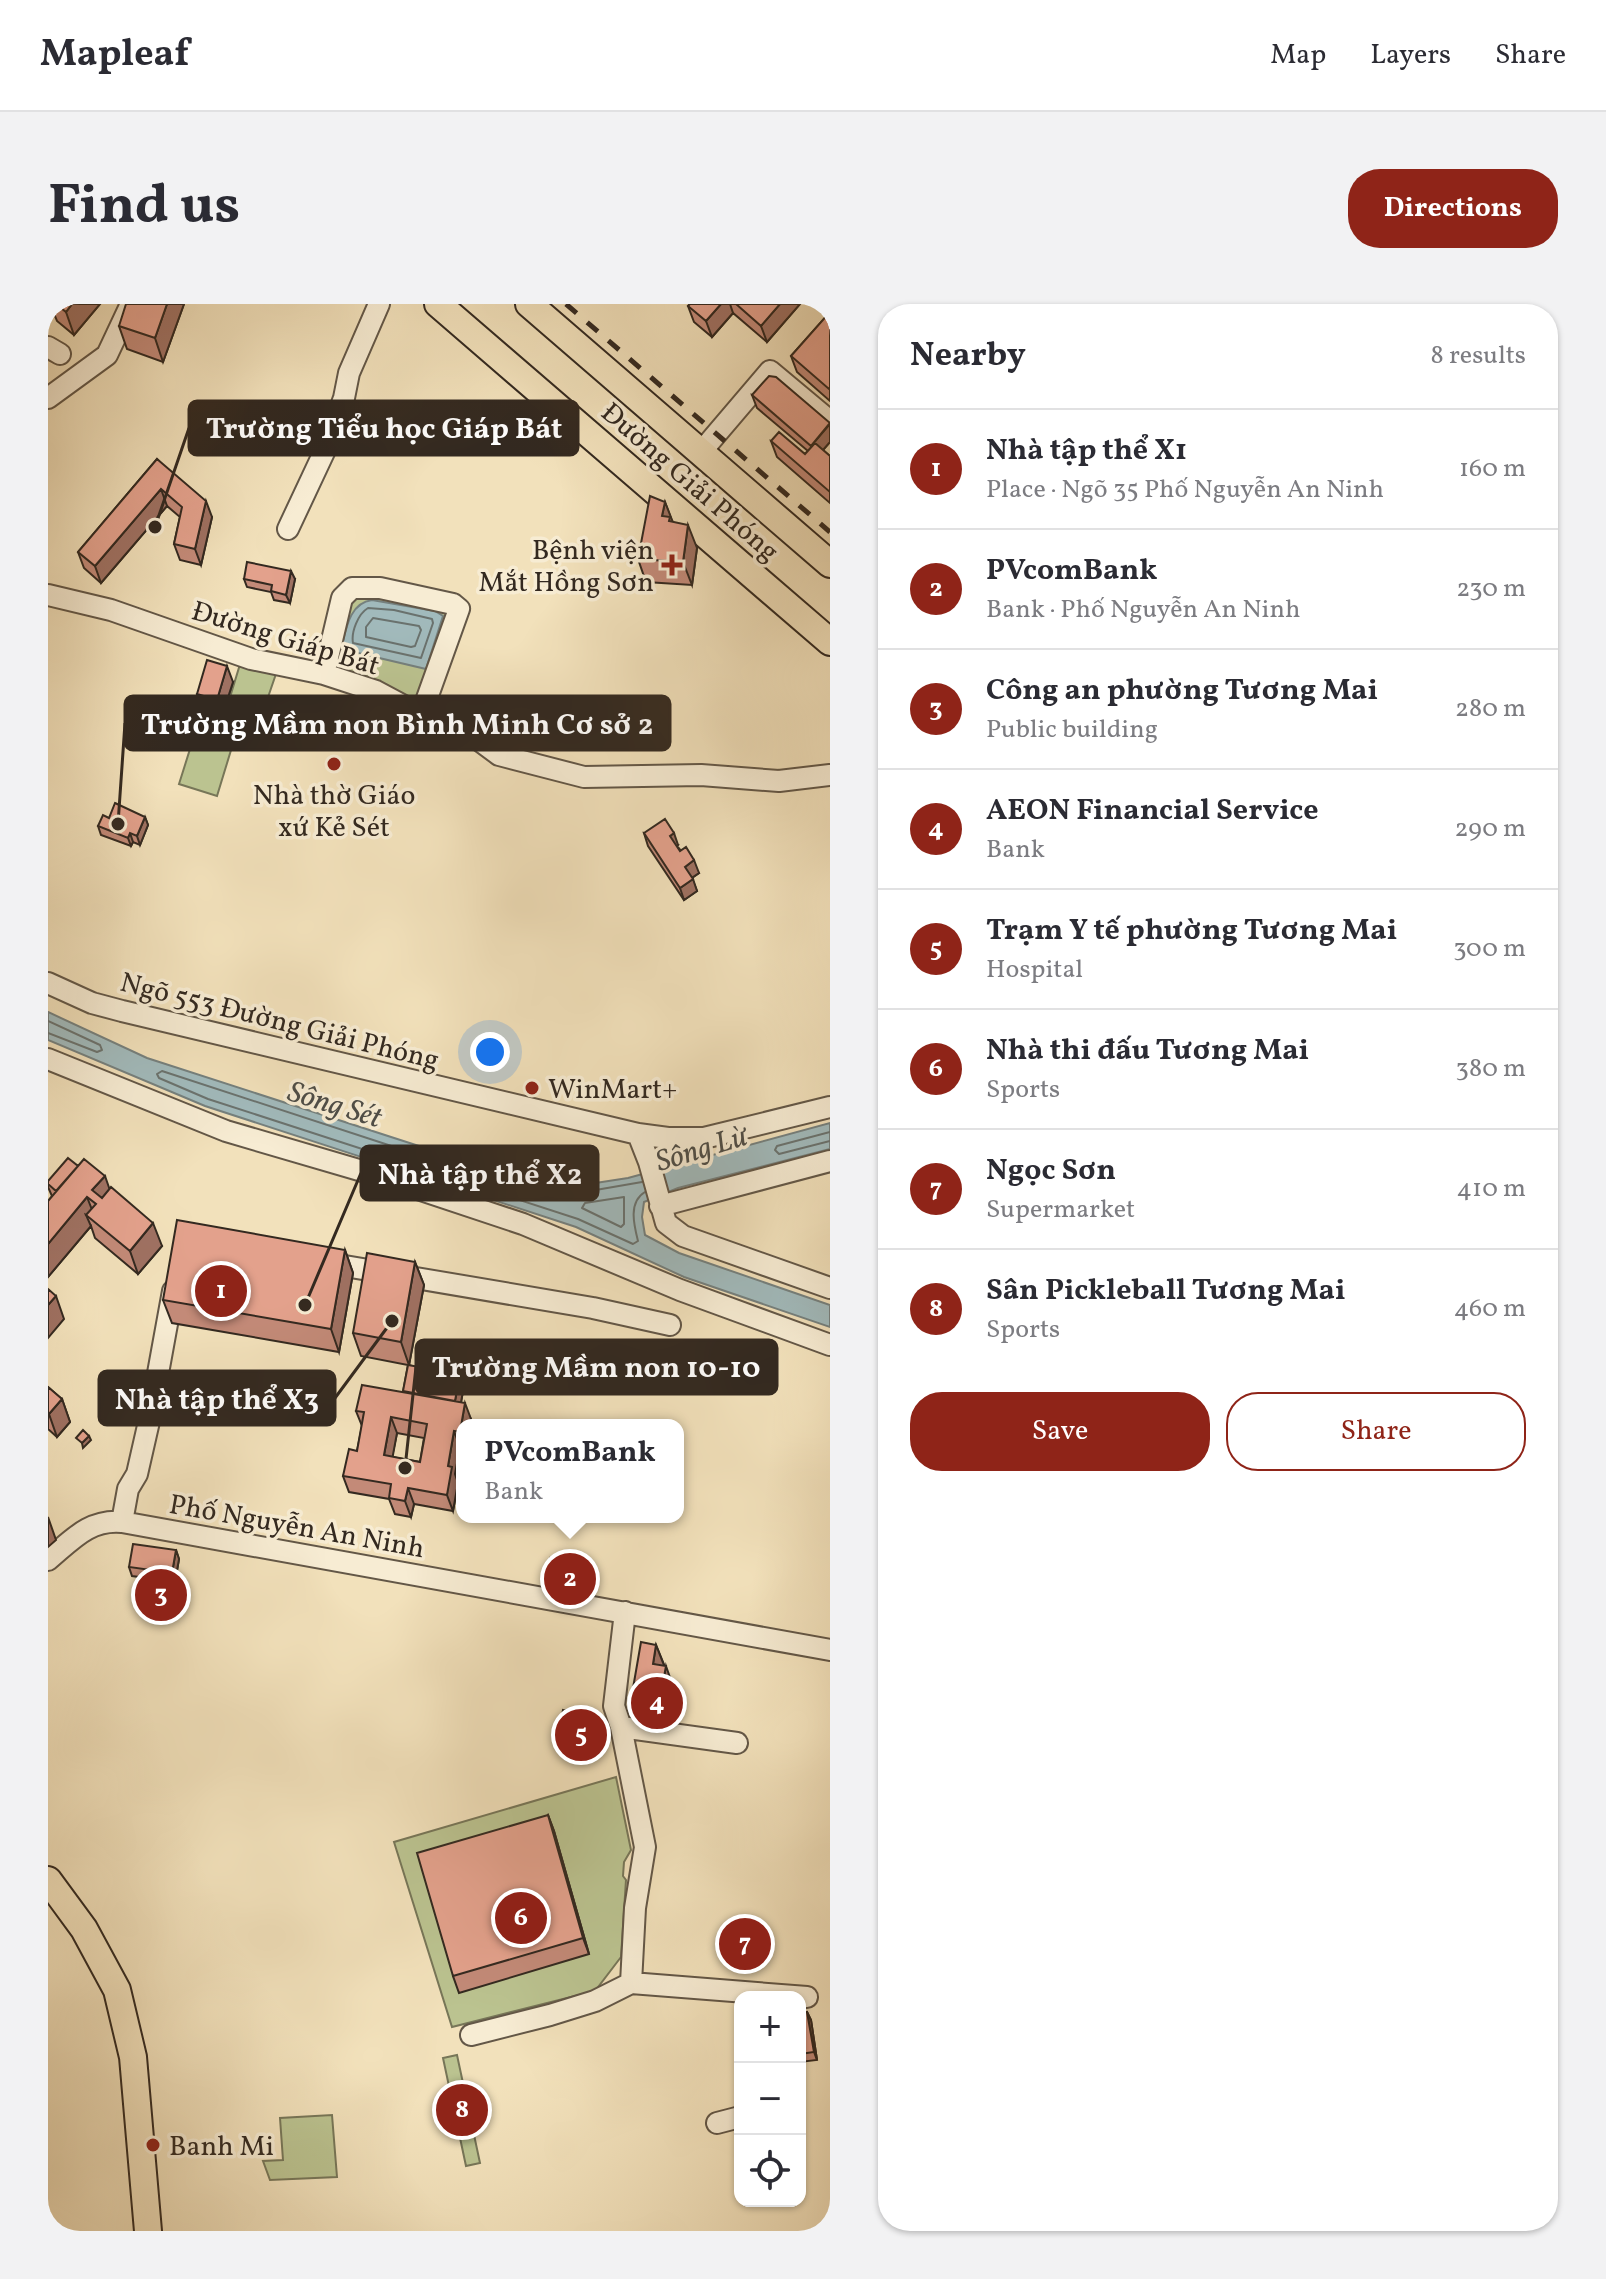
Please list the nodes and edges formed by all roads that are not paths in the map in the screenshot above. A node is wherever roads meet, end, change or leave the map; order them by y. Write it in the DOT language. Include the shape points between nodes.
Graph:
graph roads {
  1 [pos="131,304"];
  2 [pos="379,304"];
  3 [pos="438,304"];
  4 [pos="529,304"];
  5 [pos="48,398"];
  6 [pos="830,421"];
  7 [pos="701,452"];
  8 [pos="288,529"];
  9 [pos="830,564"];
  10 [pos="48,595"];
  11 [pos="830,642"];
  12 [pos="324,674"];
  13 [pos="421,715"];
  14 [pos="830,775"];
  15 [pos="48,983"];
  16 [pos="48,1059"];
  17 [pos="830,1107"];
  18 [pos="638,1134"];
  19 [pos="830,1161"];
  20 [pos="660,1206"];
  21 [pos="303,1259"];
  22 [pos="177,1271"];
  23 [pos="830,1288"];
  24 [pos="670,1325"];
  25 [pos="830,1345"];
  26 [pos="122,1522"];
  27 [pos="48,1560"];
  28 [pos="625,1612"];
  29 [pos="830,1650"];
  30 [pos="621,1727"];
  31 [pos="737,1743"];
  32 [pos="48,1880"];
  33 [pos="631,1983"];
  34 [pos="734,1992"];
  35 [pos="471,2035"];
  36 [pos="734,2119"];
  37 [pos="717,2123"];
  38 [pos="148,2231"];
  1 -- 5 [label="street" via="107,355"];
  2 -- 8 [label="street" via="349,373 326,448"];
  3 -- 11 [label="main road, Đường Giải Phóng"];
  4 -- 7 [label="main road, Đường Giải Phóng"];
  6 -- 7 [label="street" via="770,371"];
  7 -- 9 [label="main road, Đường Giải Phóng"];
  10 -- 12 [label="street, Đường Giáp Bát" via="111,610 251,659"];
  12 -- 13 [label="street, Đường Giáp Bát" via="376,691"];
  12 -- 13 [label="street" via="342,598 352,588 455,596 459,609"];
  13 -- 14 [label="street, Đường Giáp Bát" via="468,732 499,755 584,777 701,775 779,781"];
  15 -- 18 [label="street, Ngõ 553 Đường Giải Phóng" via="122,1011"];
  16 -- 25 [label="street" via="226,1131 523,1224"];
  17 -- 18 [label="street, Ngõ 553 Đường Giải Phóng" via="704,1138"];
  18 -- 20 [label="street"];
  19 -- 20 [label="street"];
  20 -- 23 [label="street" via="666,1223 683,1236"];
  21 -- 24 [label="street"];
  22 -- 26 [label="street" via="150,1417"];
  26 -- 27 [label="street, Phố Nguyễn An Ninh" via="96,1523"];
  26 -- 28 [label="street, Phố Nguyễn An Ninh"];
  28 -- 29 [label="street, Phố Nguyễn An Ninh"];
  28 -- 30 [label="street" via="614,1706"];
  30 -- 31 [label="street"];
  30 -- 33 [label="street" via="645,1847"];
  32 -- 38 [label="main road" via="84,1929 117,1990 133,2057"];
  33 -- 34 [label="street"];
  33 -- 35 [label="street" via="595,2001"];
  36 -- 37 [label="street"];
}
